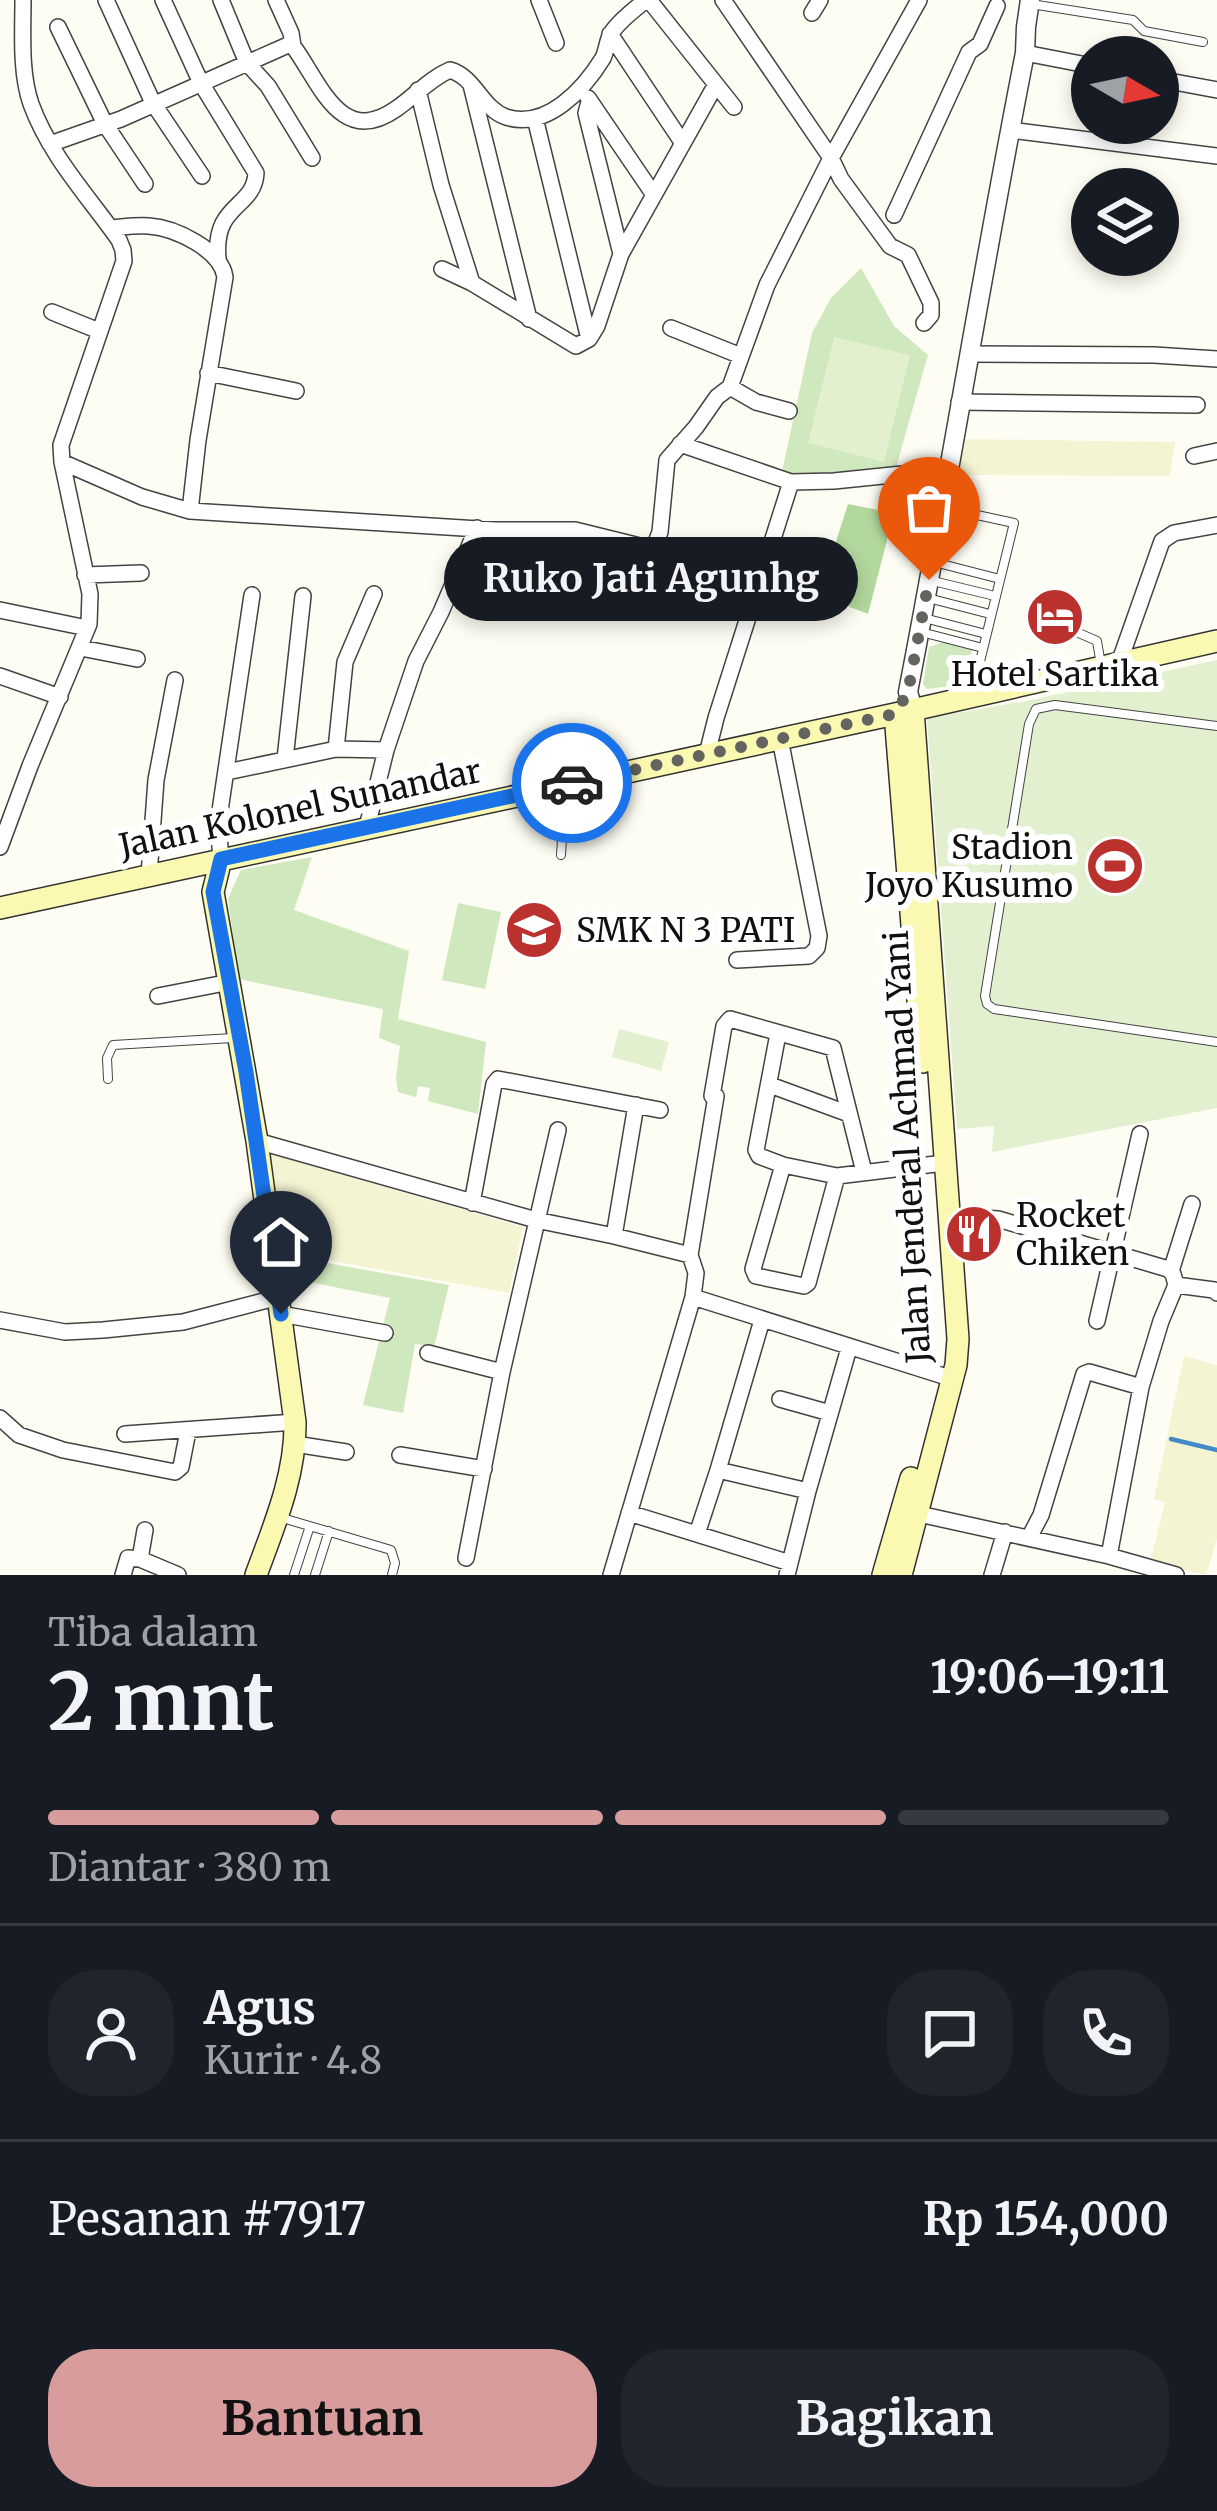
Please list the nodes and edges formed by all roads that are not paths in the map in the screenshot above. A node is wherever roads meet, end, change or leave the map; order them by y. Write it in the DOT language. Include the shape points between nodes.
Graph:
graph roads {
  1 [pos="23,0"];
  2 [pos="106,0"];
  3 [pos="164,0"];
  4 [pos="221,0"];
  5 [pos="647,0"];
  6 [pos="723,0"];
  7 [pos="919,0"];
  8 [pos="543,1"];
  9 [pos="1030,2"];
  10 [pos="279,3"];
  11 [pos="994,3"];
  12 [pos="58,27"];
  13 [pos="1026,27"];
  14 [pos="610,34"];
  15 [pos="556,43"];
  16 [pos="1203,43"];
  17 [pos="293,46"];
  18 [pos="1025,53"];
  19 [pos="1071,62"];
  20 [pos="247,63"];
  21 [pos="470,82"];
  22 [pos="201,83"];
  23 [pos="585,83"];
  24 [pos="1179,83"];
  25 [pos="715,86"];
  26 [pos="418,90"];
  27 [pos="1217,91"];
  28 [pos="589,102"];
  29 [pos="153,103"];
  30 [pos="734,107"];
  31 [pos="535,118"];
  32 [pos="105,124"];
  33 [pos="1010,130"];
  34 [pos="682,142"];
  35 [pos="50,144"];
  36 [pos="1217,156"];
  37 [pos="312,158"];
  38 [pos="831,158"];
  39 [pos="202,176"];
  40 [pos="145,184"];
  41 [pos="654,195"];
  42 [pos="894,215"];
  43 [pos="111,228"];
  44 [pos="621,254"];
  45 [pos="218,258"];
  46 [pos="442,269"];
  47 [pos="472,283"];
  48 [pos="52,312"];
  49 [pos="529,319"];
  50 [pos="924,323"];
  51 [pos="671,328"];
  52 [pos="99,331"];
  53 [pos="589,340"];
  54 [pos="968,354"];
  55 [pos="741,356"];
  56 [pos="1217,359"];
  57 [pos="208,373"];
  58 [pos="730,387"];
  59 [pos="296,391"];
  60 [pos="959,402"];
  61 [pos="1197,405"];
  62 [pos="789,411"];
  63 [pos="680,444"];
  64 [pos="1217,451"];
  65 [pos="1194,456"];
  66 [pos="62,462"];
  67 [pos="951,469"];
  68 [pos="791,482"];
  69 [pos="944,508"];
  70 [pos="190,511"];
  71 [pos="1217,525"];
  72 [pos="477,529"];
  73 [pos="141,573"];
  74 [pos="85,574"];
  75 [pos="1000,579"];
  76 [pos="374,594"];
  77 [pos="252,595"];
  78 [pos="303,596"];
  79 [pos="995,596"];
  80 [pos="926,598"];
  81 [pos="0,610"];
  82 [pos="1031,612"];
  83 [pos="990,614"];
  84 [pos="88,628"];
  85 [pos="986,634"];
  86 [pos="1217,641"];
  87 [pos="983,648"];
  88 [pos="81,649"];
  89 [pos="137,659"];
  90 [pos="1110,665"];
  91 [pos="0,676"];
  92 [pos="175,680"];
  93 [pos="1039,681"];
  94 [pos="972,696"];
  95 [pos="60,697"];
  96 [pos="905,705"];
  97 [pos="1045,707"];
  98 [pos="1217,726"];
  99 [pos="780,739"];
  100 [pos="336,749"];
  101 [pos="386,750"];
  102 [pos="707,754"];
  103 [pos="285,759"];
  104 [pos="227,772"];
  105 [pos="566,784"];
  106 [pos="5,817"];
  107 [pos="367,827"];
  108 [pos="0,847"];
  109 [pos="561,855"];
  110 [pos="221,859"];
  111 [pos="188,867"];
  112 [pos="149,874"];
  113 [pos="213,892"];
  114 [pos="0,908"];
  115 [pos="737,960"];
  116 [pos="230,982"];
  117 [pos="158,996"];
  118 [pos="778,1034"];
  119 [pos="241,1037"];
  120 [pos="1217,1042"];
  121 [pos="109,1079"];
  122 [pos="770,1085"];
  123 [pos="636,1106"];
  124 [pos="660,1110"];
  125 [pos="849,1114"];
  126 [pos="558,1130"];
  127 [pos="1140,1134"];
  128 [pos="257,1142"];
  129 [pos="938,1163"];
  130 [pos="783,1165"];
  131 [pos="864,1172"];
  132 [pos="837,1175"];
  133 [pos="472,1203"];
  134 [pos="1192,1204"];
  135 [pos="949,1216"];
  136 [pos="536,1220"];
  137 [pos="614,1236"];
  138 [pos="1112,1254"];
  139 [pos="690,1256"];
  140 [pos="1173,1278"];
  141 [pos="1216,1291"];
  142 [pos="693,1297"];
  143 [pos="280,1306"];
  144 [pos="762,1319"];
  145 [pos="0,1321"];
  146 [pos="1096,1322"];
  147 [pos="386,1333"];
  148 [pos="849,1348"];
  149 [pos="428,1353"];
  150 [pos="502,1372"];
  151 [pos="948,1377"];
  152 [pos="1141,1387"];
  153 [pos="780,1399"];
  154 [pos="830,1412"];
  155 [pos="0,1418"];
  156 [pos="188,1431"];
  157 [pos="295,1433"];
  158 [pos="125,1434"];
  159 [pos="346,1452"];
  160 [pos="400,1455"];
  161 [pos="484,1469"];
  162 [pos="718,1470"];
  163 [pos="808,1491"];
  164 [pos="908,1512"];
  165 [pos="628,1513"];
  166 [pos="278,1516"];
  167 [pos="310,1526"];
  168 [pos="146,1531"];
  169 [pos="329,1532"];
  170 [pos="1005,1532"];
  171 [pos="697,1534"];
  172 [pos="1029,1538"];
  173 [pos="1109,1556"];
  174 [pos="466,1558"];
  175 [pos="140,1559"];
  176 [pos="789,1569"];
  177 [pos="122,1575"];
  178 [pos="178,1575"];
  179 [pos="256,1575"];
  180 [pos="294,1575"];
  181 [pos="315,1575"];
  182 [pos="392,1575"];
  183 [pos="611,1575"];
  184 [pos="883,1575"];
  185 [pos="901,1575"];
  186 [pos="992,1575"];
  187 [pos="1176,1575"];
  1 -- 35 [label="street" via="26,83"];
  2 -- 29 [label="street"];
  3 -- 22 [label="street"];
  4 -- 20 [label="street"];
  5 -- 14 [label="street"];
  5 -- 25 [label="street"];
  6 -- 38 [label="street"];
  7 -- 38 [label="street"];
  8 -- 15 [label="street"];
  9 -- 13 [label="street"];
  9 -- 16 [label="lane" via="1133,20 1144,31"];
  10 -- 17 [label="street"];
  11 -- 13 [label="street"];
  11 -- 42 [label="street"];
  12 -- 32 [label="street"];
  13 -- 18 [label="street"];
  14 -- 23 [label="street"];
  14 -- 34 [label="street"];
  17 -- 20 [label="street"];
  17 -- 26 [label="street" via="344,117 380,119"];
  18 -- 19 [label="street"];
  18 -- 33 [label="street"];
  20 -- 22 [label="street"];
  20 -- 37 [label="street"];
  21 -- 26 [label="street" via="450,70"];
  21 -- 31 [label="street" via="501,116"];
  21 -- 49 [label="street"];
  22 -- 29 [label="street"];
  22 -- 45 [label="street" via="256,173 253,189 221,222"];
  23 -- 28 [label="street"];
  23 -- 31 [label="street"];
  24 -- 27 [label="street"];
  25 -- 30 [label="street"];
  25 -- 34 [label="street"];
  26 -- 47 [label="street"];
  28 -- 41 [label="street"];
  28 -- 44 [label="street"];
  29 -- 32 [label="street"];
  29 -- 39 [label="street"];
  31 -- 53 [label="street"];
  32 -- 35 [label="street"];
  32 -- 40 [label="street"];
  33 -- 36 [label="street"];
  33 -- 54 [label="street"];
  34 -- 41 [label="street"];
  35 -- 43 [label="street"];
  38 -- 50 [label="street" via="890,246 908,255 932,303"];
  38 -- 55 [label="street"];
  41 -- 44 [label="street"];
  43 -- 45 [label="street" via="151,226"];
  43 -- 52 [label="street" via="124,261"];
  44 -- 53 [label="street"];
  45 -- 57 [label="street" via="225,278"];
  46 -- 47 [label="street"];
  47 -- 49 [label="street"];
  48 -- 52 [label="street"];
  49 -- 53 [label="street" via="576,346"];
  51 -- 55 [label="street"];
  52 -- 66 [label="street" via="64,432"];
  54 -- 56 [label="street"];
  54 -- 60 [label="street"];
  55 -- 58 [label="street"];
  57 -- 59 [label="street"];
  57 -- 70 [label="street"];
  58 -- 62 [label="street"];
  58 -- 63 [label="street"];
  60 -- 61 [label="street"];
  60 -- 67 [label="street"];
  63 -- 68 [label="street"];
  63 -- 72 [label="street" via="667,460 655,545 575,530"];
  64 -- 65 [label="street"];
  66 -- 70 [label="street"];
  66 -- 74 [label="street"];
  67 -- 68 [label="street"];
  67 -- 69 [label="street"];
  68 -- 102 [label="street"];
  69 -- 75 [label="lane" via="1014,523"];
  69 -- 80 [label="street"];
  70 -- 72 [label="street"];
  71 -- 90 [label="street" via="1162,541"];
  72 -- 101 [label="street"];
  73 -- 74 [label="street"];
  74 -- 84 [label="street"];
  75 -- 79 [label="lane"];
  75 -- 80 [label="lane"];
  76 -- 100 [label="street" via="345,662"];
  77 -- 104 [label="street"];
  78 -- 103 [label="street"];
  79 -- 80 [label="lane"];
  79 -- 83 [label="lane"];
  80 -- 83 [label="lane"];
  80 -- 85 [label="lane"];
  80 -- 87 [label="lane"];
  80 -- 96 [label="street"];
  81 -- 84 [label="street"];
  82 -- 90 [label="lane" via="1097,641"];
  83 -- 85 [label="lane"];
  84 -- 88 [label="street"];
  85 -- 87 [label="lane"];
  86 -- 90 [label="main road, Jalan Kolonel Sunandar"];
  87 -- 94 [label="lane"];
  88 -- 89 [label="street"];
  88 -- 95 [label="street"];
  90 -- 93 [label="main road, Jalan Kolonel Sunandar"];
  91 -- 95 [label="street"];
  92 -- 112 [label="street"];
  93 -- 94 [label="main road, Jalan Kolonel Sunandar"];
  93 -- 97 [label="lane"];
  94 -- 96 [label="main road, Jalan Kolonel Sunandar"];
  95 -- 106 [label="street"];
  96 -- 99 [label="main road, Jalan Kolonel Sunandar"];
  96 -- 129 [label="main road, Jalan Jenderal Achmad Yani"];
  97 -- 98 [label="lane"];
  97 -- 120 [label="lane" via="1029,724 987,1004"];
  99 -- 102 [label="main road, Jalan Kolonel Sunandar"];
  99 -- 115 [label="street" via="817,948 809,956"];
  100 -- 101 [label="street"];
  100 -- 103 [label="street"];
  101 -- 107 [label="street"];
  102 -- 105 [label="main road, Jalan Kolonel Sunandar"];
  103 -- 104 [label="street"];
  104 -- 110 [label="street"];
  105 -- 107 [label="main road, Jalan Kolonel Sunandar"];
  105 -- 109 [label="lane"];
  106 -- 108 [label="street"];
  107 -- 110 [label="main road, Jalan Kolonel Sunandar"];
  110 -- 111 [label="main road, Jalan Kolonel Sunandar"];
  110 -- 113 [label="main road"];
  111 -- 112 [label="main road, Jalan Kolonel Sunandar"];
  111 -- 113 [label="main road"];
  112 -- 114 [label="main road, Jalan Kolonel Sunandar"];
  113 -- 116 [label="main road"];
  116 -- 117 [label="street"];
  116 -- 119 [label="main road"];
  118 -- 122 [label="street"];
  118 -- 125 [label="street" via="833,1048"];
  118 -- 139 [label="street" via="730,1019 724,1026"];
  119 -- 121 [label="lane" via="113,1045"];
  119 -- 128 [label="main road"];
  122 -- 125 [label="street"];
  122 -- 130 [label="street" via="756,1150"];
  123 -- 124 [label="street"];
  123 -- 133 [label="street" via="498,1079"];
  123 -- 137 [label="street"];
  125 -- 131 [label="street"];
  126 -- 136 [label="street"];
  127 -- 138 [label="street"];
  128 -- 133 [label="street"];
  128 -- 143 [label="main road"];
  129 -- 131 [label="street"];
  129 -- 135 [label="main road, Jalan Jenderal Achmad Yani"];
  129 -- 151 [label="main road, Jalan Jenderal Achmad Yani"];
  130 -- 132 [label="street"];
  130 -- 132 [label="street" via="754,1269 793,1284 812,1279"];
  131 -- 132 [label="street"];
  133 -- 136 [label="street"];
  134 -- 140 [label="street"];
  135 -- 138 [label="street" via="998,1219"];
  135 -- 151 [label="main road, Jalan Jenderal Achmad Yani" via="958,1339"];
  136 -- 137 [label="street"];
  136 -- 150 [label="street"];
  137 -- 139 [label="street"];
  138 -- 140 [label="street"];
  138 -- 146 [label="street"];
  139 -- 142 [label="street"];
  140 -- 141 [label="street"];
  140 -- 152 [label="street"];
  142 -- 144 [label="street"];
  142 -- 165 [label="street"];
  143 -- 145 [label="street" via="103,1330"];
  143 -- 147 [label="street"];
  143 -- 157 [label="main road"];
  144 -- 148 [label="street"];
  144 -- 162 [label="street"];
  148 -- 151 [label="street"];
  148 -- 154 [label="street"];
  149 -- 150 [label="street"];
  150 -- 161 [label="street"];
  151 -- 164 [label="main road, Jalan Jenderal Achmad Yani"];
  152 -- 172 [label="street" via="1084,1374"];
  152 -- 173 [label="street"];
  153 -- 154 [label="street"];
  154 -- 163 [label="street"];
  155 -- 156 [label="street" via="19,1435 63,1450 175,1472"];
  156 -- 157 [label="street"];
  156 -- 158 [label="street"];
  157 -- 159 [label="street"];
  157 -- 166 [label="main road"];
  160 -- 161 [label="street"];
  161 -- 174 [label="street"];
  162 -- 163 [label="street"];
  162 -- 171 [label="street"];
  163 -- 176 [label="street"];
  164 -- 170 [label="street"];
  164 -- 184 [label="main road, Jalan Jenderal Achmad Yani"];
  164 -- 185 [label="main road, Jalan Jenderal Achmad Yani"];
  165 -- 171 [label="street"];
  165 -- 183 [label="street"];
  166 -- 167 [label="lane"];
  166 -- 179 [label="main road"];
  167 -- 169 [label="lane"];
  167 -- 180 [label="lane"];
  168 -- 175 [label="street"];
  169 -- 181 [label="lane"];
  169 -- 182 [label="lane" via="391,1550"];
  170 -- 172 [label="street"];
  170 -- 186 [label="street"];
  171 -- 176 [label="street"];
  172 -- 173 [label="street"];
  173 -- 187 [label="street"];
  175 -- 177 [label="street" via="128,1558"];
  175 -- 178 [label="street"];
}
